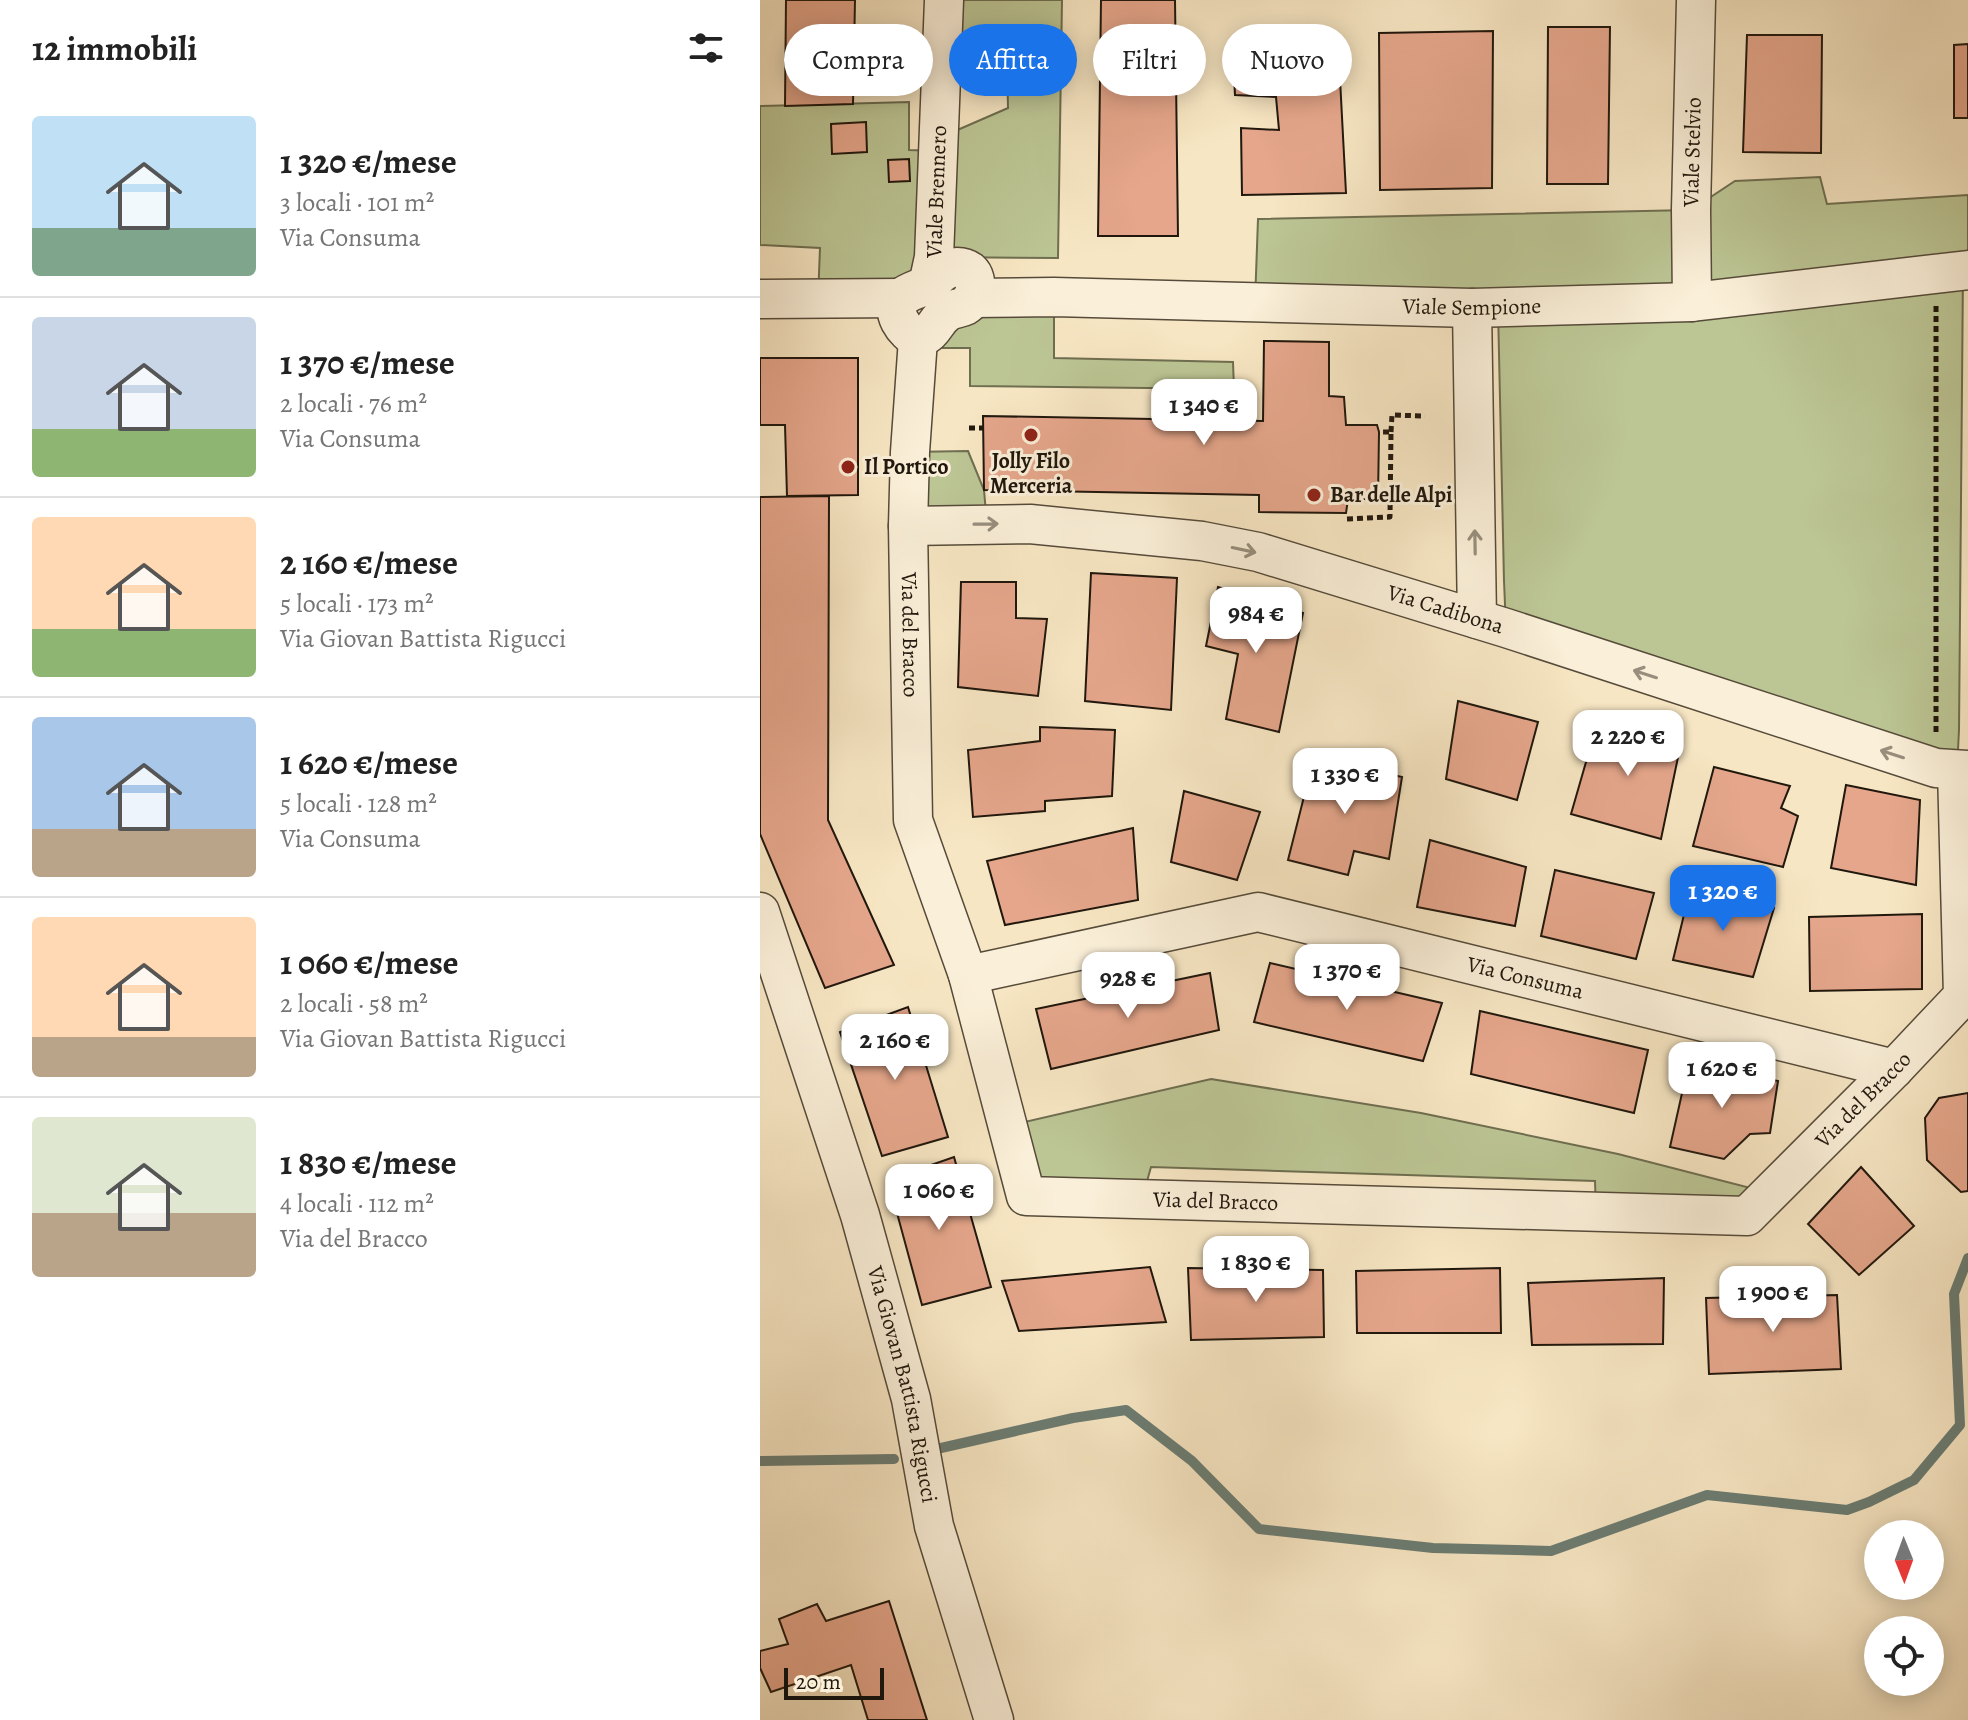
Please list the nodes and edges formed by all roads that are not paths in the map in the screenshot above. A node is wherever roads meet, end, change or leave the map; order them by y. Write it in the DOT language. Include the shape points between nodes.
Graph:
graph roads {
  1 [pos="944,0"];
  2 [pos="1696,0"];
  3 [pos="1952,272"];
  4 [pos="915,291"];
  5 [pos="972,298"];
  6 [pos="760,299"];
  7 [pos="1692,302"];
  8 [pos="1472,308"];
  9 [pos="918,339"];
  10 [pos="908,526"];
  11 [pos="1477,619"];
  12 [pos="1954,770"];
  13 [pos="760,912"];
  14 [pos="968,975"];
  15 [pos="1894,1069"];
  16 [pos="994,1720"];
  1 -- 4 [label="street, Viale Brennero" via="934,257"];
  2 -- 7 [label="street, Viale Stelvio"];
  3 -- 7 [label="street, Viale Sempione"];
  4 -- 5 [label="street" via="945,268 957,267 972,272"];
  4 -- 6 [label="street"];
  4 -- 9 [label="street, Viale Brennero" via="897,307 908,334"];
  5 -- 8 [label="street, Viale Sempione"];
  5 -- 9 [label="street"];
  7 -- 8 [label="street, Viale Sempione"];
  11 -- 8 [label="street, one-way"];
  9 -- 10 [label="street, Via del Bracco"];
  10 -- 11 [label="street, Via Cadibona, one-way" via="1030,524 1202,541 1258,552"];
  10 -- 14 [label="street, Via del Bracco" via="913,820"];
  12 -- 11 [label="street, Via Cadibona, one-way"];
  12 -- 15 [label="street, Via del Bracco" via="1963,996"];
  13 -- 16 [label="street, Via Giovan Battista Rigucci" via="860,1215 911,1399 934,1526"];
  14 -- 15 [label="street, Via Consuma" via="1258,912"];
  14 -- 15 [label="street, Via del Bracco" via="1026,1196 1747,1216"];
}
